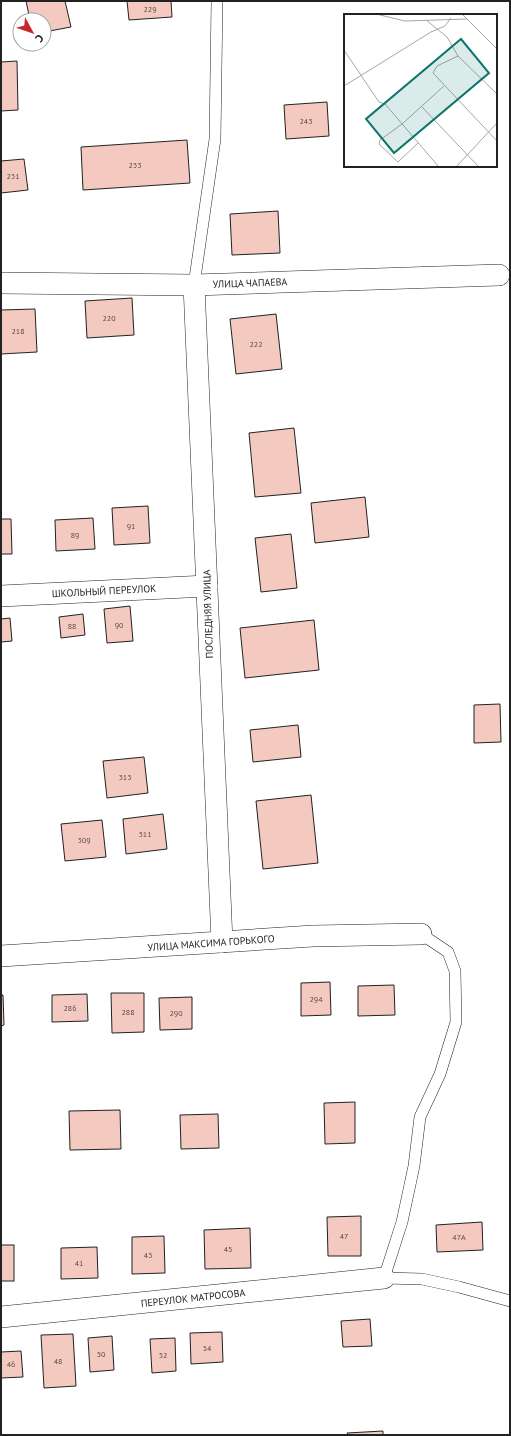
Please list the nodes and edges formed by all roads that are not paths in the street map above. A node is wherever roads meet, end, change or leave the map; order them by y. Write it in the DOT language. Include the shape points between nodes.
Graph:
graph roads {
  1 [pos="217,1"];
  2 [pos="504,273"];
  3 [pos="1,283"];
  4 [pos="194,285"];
  5 [pos="207,586"];
  6 [pos="1,596"];
  7 [pos="421,934"];
  8 [pos="222,942"];
  9 [pos="1,956"];
  10 [pos="384,1278"];
  11 [pos="510,1301"];
  12 [pos="1,1317"];
  1 -- 4 [label="lane" via="215,139"];
  2 -- 4 [label="street, УЛИЦА ЧАПАЕВА"];
  3 -- 4 [label="street, УЛИЦА ЧАПАЕВА"];
  4 -- 5 [label="street, ПОСЛЕДНЯЯ УЛИЦА"];
  5 -- 6 [label="street, ШКОЛЬНЫЙ ПЕРЕУЛОК"];
  5 -- 8 [label="street, ПОСЛЕДНЯЯ УЛИЦА"];
  7 -- 8 [label="street, УЛИЦА МАКСИМА ГОРЬКОГО" via="313,936"];
  7 -- 10 [label="lane" via="448,952 455,971 456,1022 440,1074 420,1117 414,1166 402,1222"];
  8 -- 9 [label="street, УЛИЦА МАКСИМА ГОРЬКОГО"];
  10 -- 11 [label="lane" via="422,1279"];
  10 -- 12 [label="street, ПЕРЕУЛОК МАТРОСОВА"];
}
